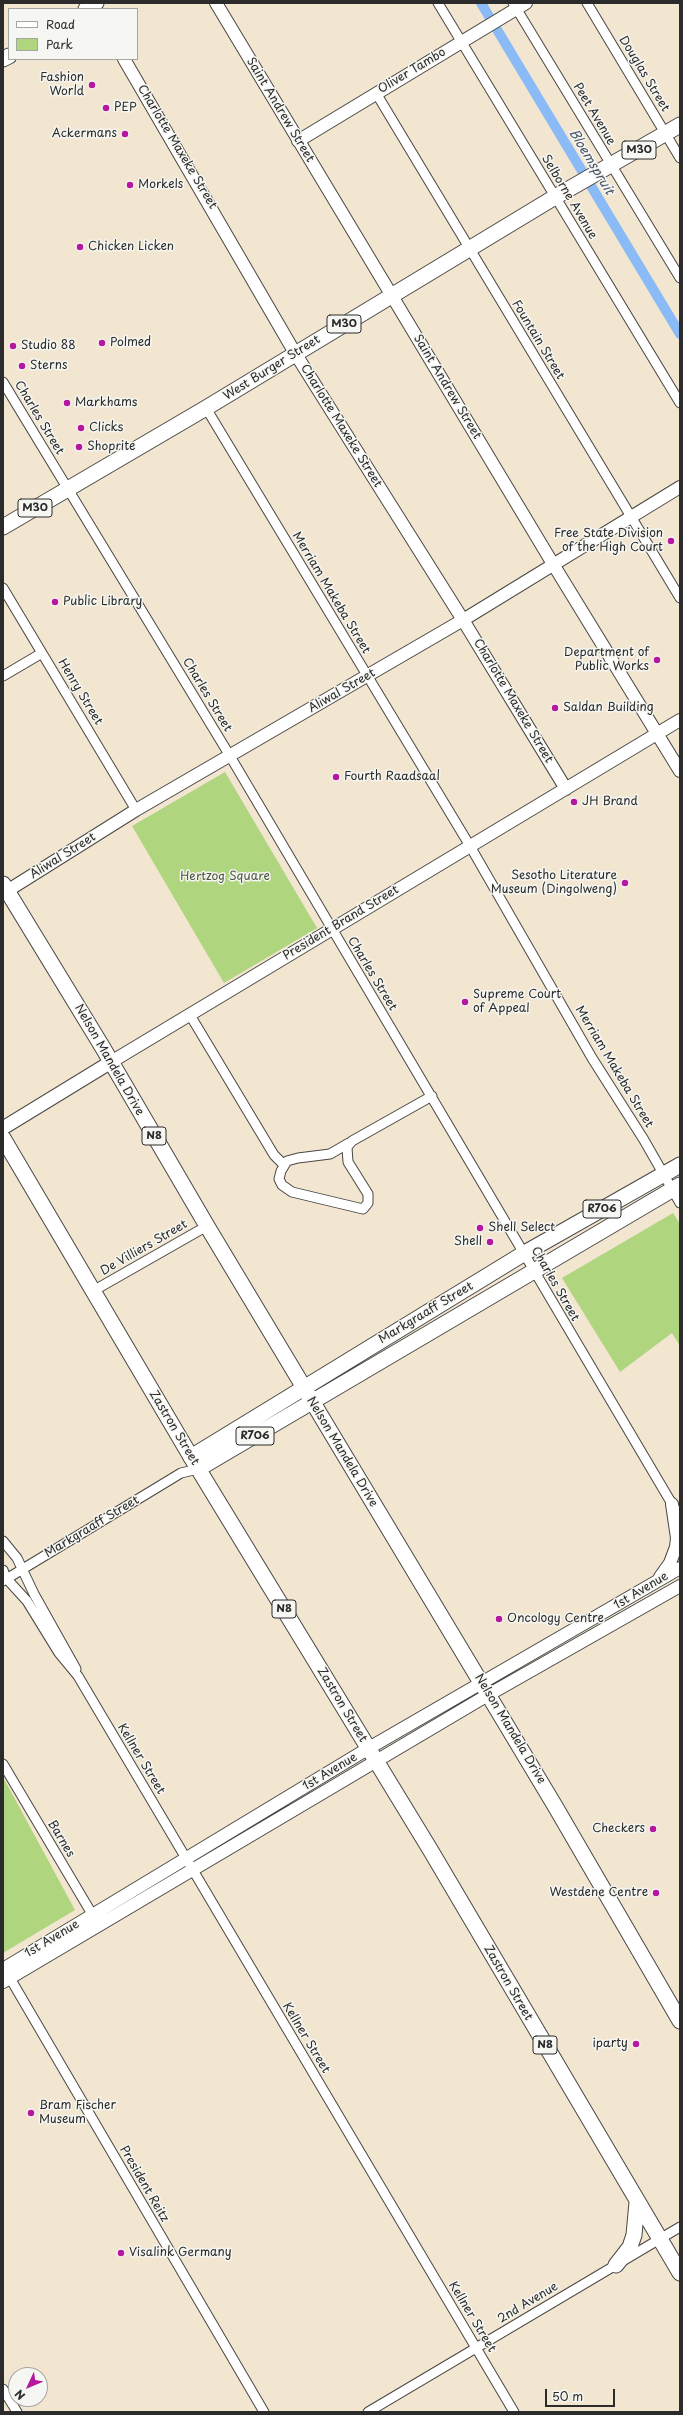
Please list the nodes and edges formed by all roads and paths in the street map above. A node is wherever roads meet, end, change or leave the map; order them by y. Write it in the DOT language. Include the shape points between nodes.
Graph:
graph roads {
  1 [pos="216,3"];
  2 [pos="438,3"];
  3 [pos="587,3"];
  4 [pos="516,7"];
  5 [pos="461,42"];
  6 [pos="125,60"];
  7 [pos="376,93"];
  8 [pos="680,125"];
  9 [pos="666,134"];
  10 [pos="298,141"];
  11 [pos="680,158"];
  12 [pos="607,168"];
  13 [pos="561,194"];
  14 [pos="470,248"];
  15 [pos="680,278"];
  16 [pos="392,295"];
  17 [pos="295,353"];
  18 [pos="3,382"];
  19 [pos="680,403"];
  20 [pos="206,408"];
  21 [pos="680,487"];
  22 [pos="67,488"];
  23 [pos="630,517"];
  24 [pos="3,527"];
  25 [pos="553,564"];
  26 [pos="3,588"];
  27 [pos="680,598"];
  28 [pos="463,620"];
  29 [pos="42,653"];
  30 [pos="3,676"];
  31 [pos="367,676"];
  32 [pos="680,720"];
  33 [pos="658,734"];
  34 [pos="230,756"];
  35 [pos="680,771"];
  36 [pos="566,789"];
  37 [pos="136,810"];
  38 [pos="470,846"];
  39 [pos="4,889"];
  40 [pos="331,928"];
  41 [pos="190,1015"];
  42 [pos="111,1062"];
  43 [pos="432,1096"];
  44 [pos="3,1128"];
  45 [pos="3,1138"];
  46 [pos="349,1143"];
  47 [pos="284,1165"];
  48 [pos="680,1165"];
  49 [pos="663,1174"];
  50 [pos="676,1188"];
  51 [pos="680,1203"];
  52 [pos="206,1226"];
  53 [pos="523,1254"];
  54 [pos="534,1271"];
  55 [pos="93,1291"];
  56 [pos="304,1389"];
  57 [pos="312,1403"];
  58 [pos="195,1463"];
  59 [pos="181,1473"];
  60 [pos="673,1502"];
  61 [pos="680,1519"];
  62 [pos="3,1541"];
  63 [pos="23,1568"];
  64 [pos="680,1568"];
  65 [pos="4,1576"];
  66 [pos="654,1584"];
  67 [pos="680,1586"];
  68 [pos="674,1593"];
  69 [pos="78,1676"];
  70 [pos="485,1689"];
  71 [pos="369,1748"];
  72 [pos="376,1761"];
  73 [pos="3,1764"];
  74 [pos="186,1858"];
  75 [pos="192,1869"];
  76 [pos="93,1915"];
  77 [pos="100,1926"];
  78 [pos="5,1974"];
  79 [pos="680,2021"];
  80 [pos="637,2202"];
  81 [pos="680,2227"];
  82 [pos="660,2239"];
  83 [pos="616,2265"];
  84 [pos="680,2273"];
  85 [pos="476,2348"];
  86 [pos="3,2389"];
  87 [pos="17,2412"];
  88 [pos="264,2412"];
  89 [pos="368,2412"];
  90 [pos="514,2412"];
  1 -- 10 [label="street, Saint Andrew Street"];
  2 -- 5 [label="street, Selborne Avenue"];
  3 -- 9 [label="street, Douglas Street"];
  4 -- 5 [label="street, Oliver Tambo"];
  4 -- 12 [label="street, Peet Avenue"];
  5 -- 7 [label="street, Oliver Tambo"];
  5 -- 13 [label="street, Selborne Avenue"];
  6 -- 17 [label="street, Charlotte Maxeke Street"];
  7 -- 10 [label="street, Oliver Tambo"];
  7 -- 14 [label="street, Fountain Street"];
  8 -- 9 [label="main road, M30"];
  9 -- 11 [label="street, Douglas Street"];
  9 -- 12 [label="main road, M30"];
  10 -- 16 [label="street, Saint Andrew Street"];
  12 -- 13 [label="main road, West Burger Street / M30"];
  12 -- 15 [label="street, Peet Avenue"];
  13 -- 14 [label="main road, West Burger Street / M30"];
  13 -- 19 [label="street, Selborne Avenue"];
  14 -- 16 [label="main road, West Burger Street / M30"];
  14 -- 23 [label="street, Fountain Street"];
  16 -- 17 [label="main road, West Burger Street / M30"];
  16 -- 25 [label="street, Saint Andrew Street"];
  17 -- 20 [label="main road, West Burger Street / M30"];
  17 -- 28 [label="street, Charlotte Maxeke Street"];
  18 -- 22 [label="street, Charles Street"];
  20 -- 22 [label="main road, West Burger Street / M30"];
  20 -- 31 [label="street, Merriam Makeba Street"];
  21 -- 23 [label="street, Aliwal Street"];
  22 -- 24 [label="main road, West Burger Street / M30"];
  22 -- 34 [label="street, Charles Street"];
  23 -- 25 [label="street, Aliwal Street"];
  23 -- 27 [label="street, Fountain Street"];
  25 -- 28 [label="street, Aliwal Street"];
  25 -- 33 [label="street, Saint Andrew Street"];
  26 -- 29 [label="street, Henry Street"];
  28 -- 31 [label="street, Aliwal Street"];
  28 -- 36 [label="street, Charlotte Maxeke Street"];
  29 -- 30 [label="street"];
  29 -- 37 [label="street, Henry Street"];
  31 -- 34 [label="street, Aliwal Street"];
  31 -- 38 [label="street, Merriam Makeba Street"];
  32 -- 33 [label="street, President Brand Street"];
  33 -- 35 [label="street, Saint Andrew Street"];
  33 -- 36 [label="street, President Brand Street"];
  34 -- 37 [label="street, Aliwal Street"];
  34 -- 40 [label="street, Charles Street"];
  36 -- 38 [label="street, President Brand Street"];
  37 -- 39 [label="street, Aliwal Street"];
  38 -- 40 [label="street, President Brand Street"];
  38 -- 49 [label="street, Merriam Makeba Street" via="592,1058"];
  39 -- 42 [label="main road, Nelson Mandela Drive / N8"];
  40 -- 41 [label="street, President Brand Street"];
  40 -- 43 [label="street, Charles Street"];
  41 -- 42 [label="street, President Brand Street"];
  41 -- 47 [label="street" via="274,1155"];
  42 -- 44 [label="main road, President Brand Street"];
  42 -- 52 [label="main road, Nelson Mandela Drive / N8"];
  43 -- 46 [label="street"];
  43 -- 53 [label="street, Charles Street"];
  45 -- 55 [label="main road, Zastron Street / N8"];
  46 -- 47 [label="street" via="330,1154 298,1158"];
  46 -- 47 [label="street" via="346,1151 348,1162 368,1194 368,1203 363,1209 286,1189 279,1179"];
  48 -- 49 [label="main road, Markgraaff Street / R706"];
  49 -- 50 [label="street, Merriam Makeba Street"];
  49 -- 53 [label="main road, Markgraaff Street / R706"];
  50 -- 51 [label="street, Merriam Makeba Street"];
  50 -- 54 [label="main road, Markgraaff Street / R706"];
  52 -- 55 [label="street, De Villiers Street"];
  52 -- 56 [label="main road, Nelson Mandela Drive / N8"];
  53 -- 54 [label="street, Charles Street"];
  53 -- 56 [label="main road, Markgraaff Street / R706"];
  54 -- 57 [label="main road, Markgraaff Street / R706"];
  54 -- 60 [label="street, Charles Street"];
  55 -- 58 [label="main road, Zastron Street / N8"];
  56 -- 57 [label="main road, Nelson Mandela Drive / N8"];
  56 -- 58 [label="main road, Markgraaff Street / R706"];
  57 -- 58 [label="main road, Markgraaff Street / R706"];
  57 -- 70 [label="main road, Nelson Mandela Drive / N8"];
  58 -- 59 [label="street, Markgraaff Street"];
  58 -- 59 [label="street, Markgraaff Street"];
  58 -- 71 [label="main road, Zastron Street / N8"];
  59 -- 63 [label="street, Markgraaff Street"];
  60 -- 61 [label="street, Charles Street"];
  60 -- 66 [label="street" via="676,1547 670,1563"];
  62 -- 63 [label="street, Kellner Street"];
  63 -- 65 [label="street, Markgraaff Street"];
  63 -- 69 [label="street, Kellner Street" via="34,1594 74,1663"];
  64 -- 66 [label="street, 1st Avenue"];
  65 -- 69 [label="street, Kellner Street" via="28,1601 60,1653"];
  66 -- 70 [label="street, 1st Avenue"];
  67 -- 68 [label="street, 1st Avenue"];
  68 -- 70 [label="street, 1st Avenue"];
  69 -- 74 [label="street, Kellner Street"];
  70 -- 71 [label="street, 1st Avenue"];
  70 -- 72 [label="street, 1st Avenue"];
  70 -- 79 [label="main road, Nelson Mandela Drive / N8"];
  71 -- 72 [label="main road, Zastron Street / N8"];
  71 -- 74 [label="street, 1st Avenue"];
  72 -- 75 [label="street, 1st Avenue"];
  72 -- 80 [label="main road, Zastron Street / N8"];
  73 -- 76 [label="street, Barnes"];
  74 -- 75 [label="street, Kellner Street"];
  74 -- 76 [label="street, 1st Avenue"];
  75 -- 77 [label="street, 1st Avenue"];
  75 -- 85 [label="street, Kellner Street"];
  76 -- 77 [label="street, Barnes"];
  76 -- 78 [label="street, 1st Avenue"];
  77 -- 78 [label="street, 1st Avenue"];
  78 -- 88 [label="street, President Reitz"];
  80 -- 82 [label="main road, Zastron Street / N8"];
  80 -- 83 [label="main road" via="634,2235 630,2247"];
  81 -- 82 [label="street, 2nd Avenue"];
  82 -- 83 [label="street, 2nd Avenue"];
  82 -- 84 [label="main road, Zastron Street / N8"];
  83 -- 85 [label="street, 2nd Avenue"];
  85 -- 89 [label="street, 2nd Avenue"];
  85 -- 90 [label="street, Kellner Street"];
  86 -- 87 [label="street"];
}
